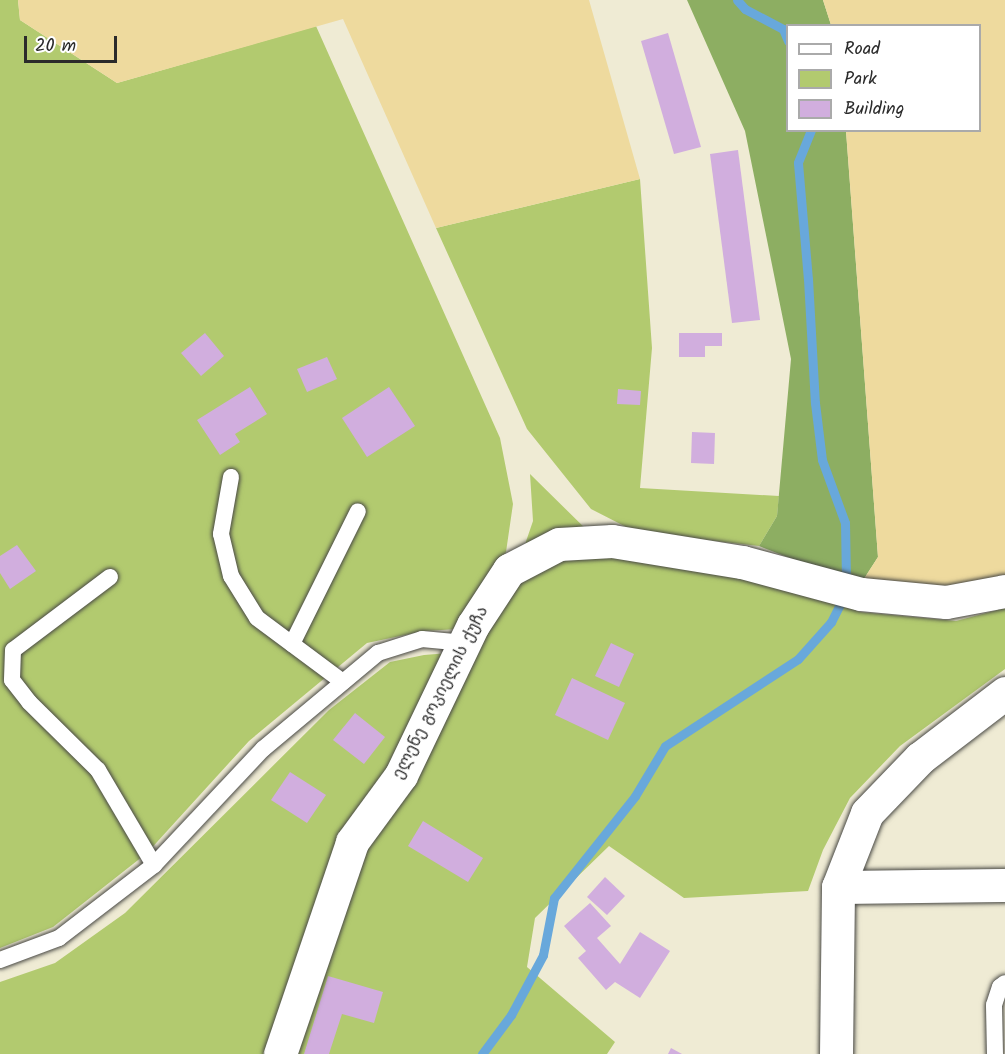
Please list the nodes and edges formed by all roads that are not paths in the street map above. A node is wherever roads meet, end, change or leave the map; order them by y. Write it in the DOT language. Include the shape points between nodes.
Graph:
graph roads {
  1 [pos="231,477"];
  2 [pos="358,511"];
  3 [pos="110,577"];
  4 [pos="1005,591"];
  5 [pos="465,643"];
  6 [pos="292,644"];
  7 [pos="343,682"];
  8 [pos="1005,693"];
  9 [pos="154,866"];
  10 [pos="1005,885"];
  11 [pos="838,887"];
  12 [pos="0,960"];
  13 [pos="1005,983"];
  14 [pos="280,1054"];
  15 [pos="836,1054"];
  16 [pos="995,1054"];
  1 -- 6 [label="lane" via="222,534 231,576 257,618"];
  2 -- 6 [label="lane"];
  3 -- 9 [label="lane" via="13,650 12,680 28,702 98,770"];
  4 -- 5 [label="street, ელენე გოკიელის ქუჩა" via="946,602 861,594 742,562 612,541 559,544 510,570"];
  5 -- 7 [label="lane" via="422,639 378,653"];
  5 -- 14 [label="street, ელენე გოკიელის ქუჩა" via="401,775 352,842"];
  6 -- 7 [label="lane"];
  7 -- 9 [label="lane" via="263,749"];
  8 -- 11 [label="street" via="920,758 867,813"];
  9 -- 12 [label="lane" via="59,938"];
  10 -- 11 [label="street"];
  11 -- 15 [label="street"];
  13 -- 16 [label="lane" via="994,1005"];
}
